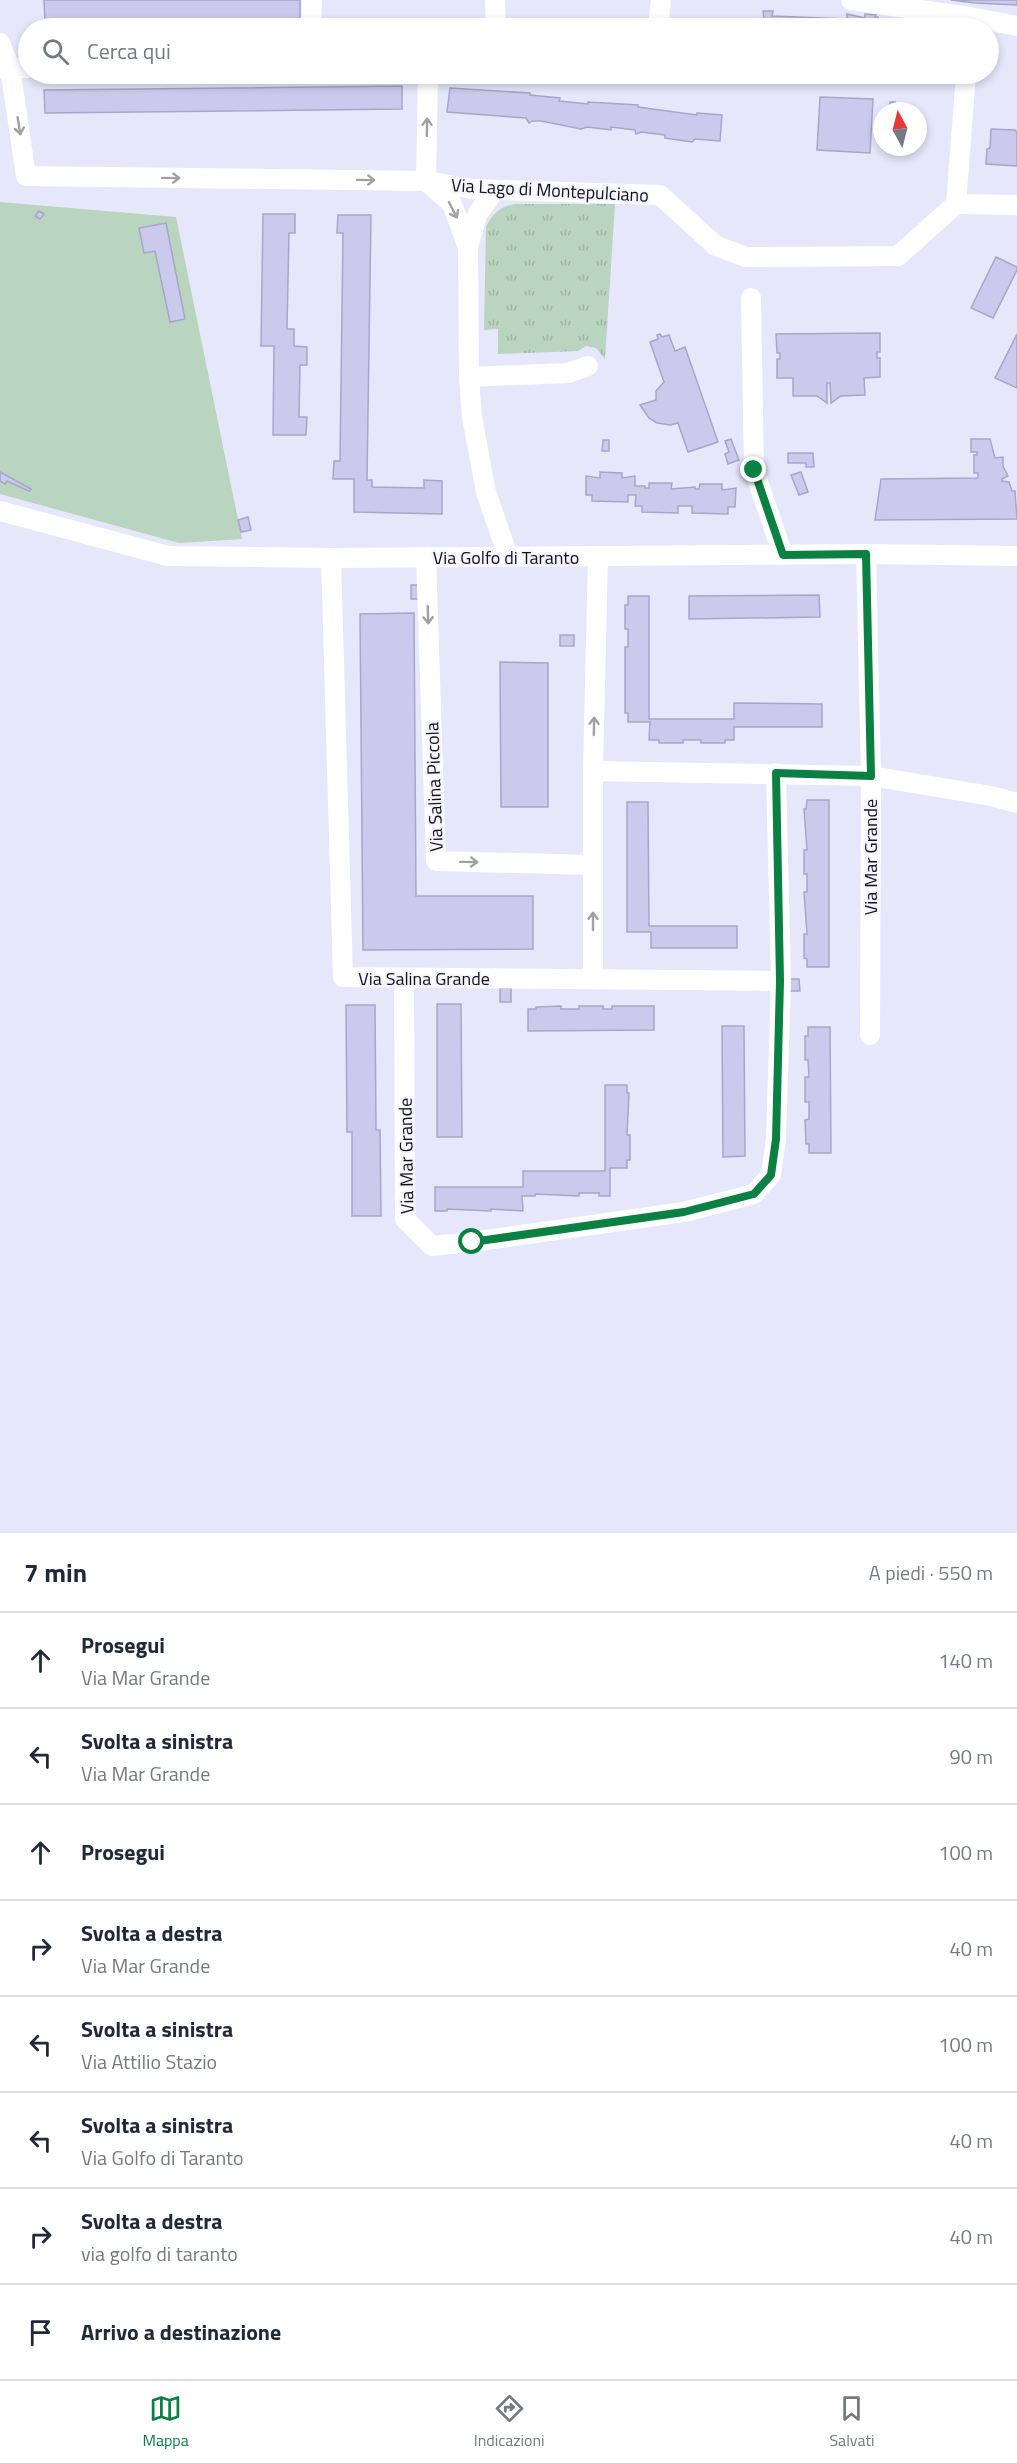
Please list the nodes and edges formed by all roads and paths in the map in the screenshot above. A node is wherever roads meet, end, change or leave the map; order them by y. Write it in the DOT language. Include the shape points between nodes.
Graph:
graph roads {
  1 [pos="312,0"];
  2 [pos="495,0"];
  3 [pos="661,0"];
  4 [pos="851,0"];
  5 [pos="311,18"];
  6 [pos="496,18"];
  7 [pos="659,18"];
  8 [pos="943,18"];
  9 [pos="999,25"];
  10 [pos="1017,26"];
  11 [pos="0,43"];
  12 [pos="13,68"];
  13 [pos="428,84"];
  14 [pos="965,84"];
  15 [pos="426,181"];
  16 [pos="495,190"];
  17 [pos="956,204"];
  18 [pos="1017,205"];
  19 [pos="468,247"];
  20 [pos="751,298"];
  21 [pos="588,366"];
  22 [pos="469,377"];
  23 [pos="0,512"];
  24 [pos="866,554"];
  25 [pos="783,555"];
  26 [pos="508,556"];
  27 [pos="598,556"];
  28 [pos="1017,556"];
  29 [pos="426,557"];
  30 [pos="332,558"];
  31 [pos="593,771"];
  32 [pos="776,773"];
  33 [pos="871,776"];
  34 [pos="1017,803"];
  35 [pos="593,866"];
  36 [pos="404,978"];
  37 [pos="592,979"];
  38 [pos="780,981"];
  39 [pos="870,1035"];
  1 -- 5 [label="street"];
  2 -- 6 [label="street"];
  3 -- 7 [label="street"];
  4 -- 8 [label="street"];
  9 -- 10 [label="street"];
  11 -- 12 [label="street"];
  12 -- 15 [label="street, Via Lago di Montepulciano, one-way" via="26,176"];
  15 -- 13 [label="street, Via Lago di Montepulciano, one-way"];
  14 -- 17 [label="street"];
  15 -- 16 [label="street, Via Lago di Montepulciano"];
  15 -- 19 [label="street, one-way" via="452,204"];
  16 -- 17 [label="street, Via Lago di Montepulciano" via="660,195 716,246 746,257 898,256"];
  16 -- 19 [label="street" via="478,213"];
  17 -- 18 [label="street"];
  19 -- 22 [label="street"];
  20 -- 25 [label="street" via="754,470"];
  21 -- 22 [label="street" via="568,373"];
  22 -- 26 [label="street" via="486,492"];
  23 -- 30 [label="street, Via Golfo di Taranto" via="168,556"];
  24 -- 25 [label="street, Via Golfo di Taranto"];
  24 -- 28 [label="street, Via Golfo di Taranto"];
  24 -- 33 [label="street"];
  25 -- 27 [label="street, Via Golfo di Taranto"];
  26 -- 27 [label="street, Via Golfo di Taranto"];
  26 -- 29 [label="street, Via Golfo di Taranto"];
  31 -- 27 [label="street, one-way"];
  29 -- 30 [label="street, Via Golfo di Taranto"];
  29 -- 35 [label="street, Via Salina Piccola, one-way" via="436,861"];
  30 -- 36 [label="street, Via Salina Grande" via="344,977"];
  31 -- 32 [label="street, Via Mar Grande"];
  31 -- 35 [label="street"];
  32 -- 33 [label="street, Via Mar Grande"];
  32 -- 38 [label="street"];
  33 -- 34 [label="street"];
  33 -- 39 [label="street, Via Mar Grande"];
  37 -- 35 [label="street, one-way"];
  36 -- 37 [label="street, Via Salina Grande"];
  36 -- 38 [label="street, Via Mar Grande" via="405,1219 432,1246 684,1212 754,1194 771,1175 776,1139"];
  37 -- 38 [label="street, Via Salina Grande"];
}
